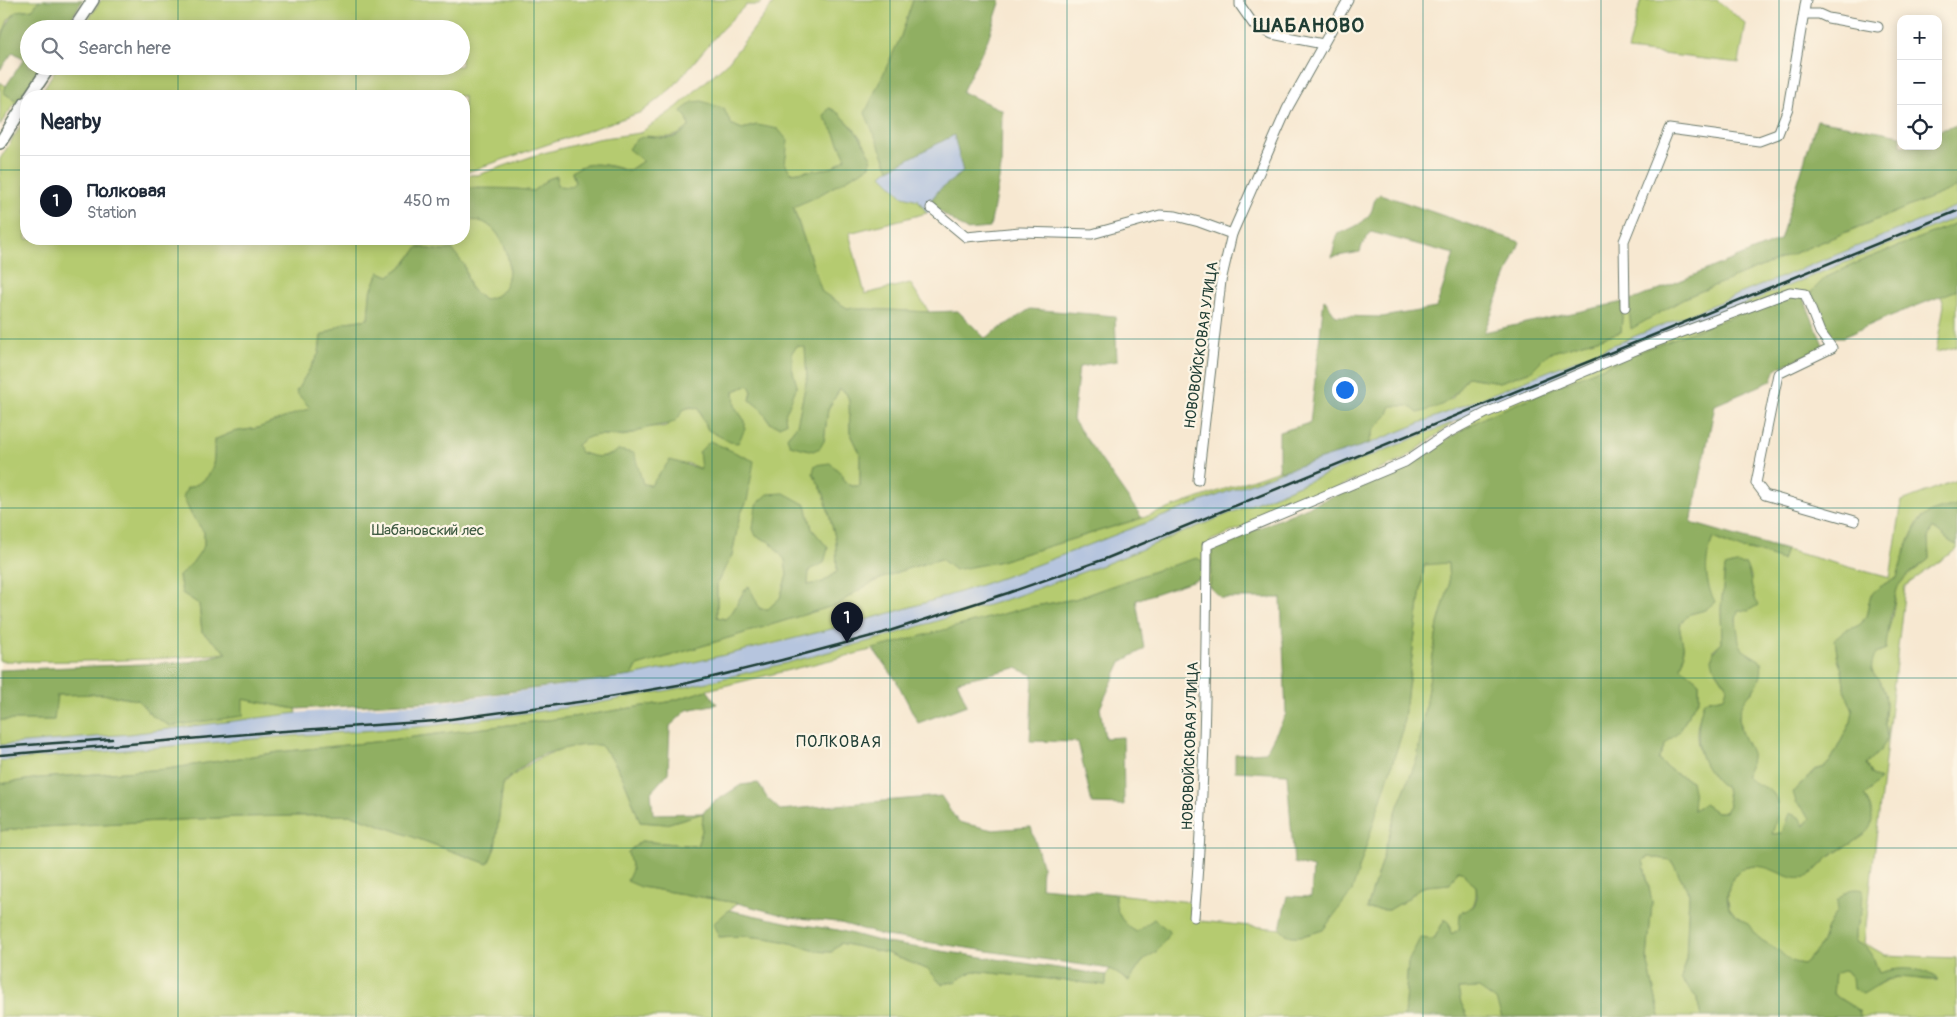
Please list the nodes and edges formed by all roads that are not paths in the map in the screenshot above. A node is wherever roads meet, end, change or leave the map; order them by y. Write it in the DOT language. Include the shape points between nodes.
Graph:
graph roads {
  1 [pos="93,0"];
  2 [pos="1240,0"];
  3 [pos="1348,0"];
  4 [pos="1806,0"];
  5 [pos="1804,14"];
  6 [pos="80,20"];
  7 [pos="1878,27"];
  8 [pos="1323,44"];
  9 [pos="44,75"];
  10 [pos="34,90"];
  11 [pos="20,111"];
  12 [pos="0,143"];
  13 [pos="931,208"];
  14 [pos="1232,234"];
  15 [pos="1625,307"];
  16 [pos="1198,480"];
  17 [pos="1854,521"];
  18 [pos="1194,917"];
  1 -- 6 [label="main road"];
  2 -- 8 [label="street" via="1254,25 1272,34"];
  3 -- 8 [label="street, НОВОВОЙСКОВАЯ УЛИЦА"];
  4 -- 5 [label="street"];
  5 -- 7 [label="street" via="1819,14"];
  5 -- 15 [label="street" via="1788,108 1778,134 1759,141 1669,128 1624,240"];
  8 -- 14 [label="street, НОВОВОЙСКОВАЯ УЛИЦА" via="1287,109"];
  9 -- 10 [label="main road"];
  11 -- 12 [label="main road"];
  13 -- 14 [label="street" via="966,237 1020,232 1092,234 1160,215 1176,216"];
  14 -- 16 [label="street, НОВОВОЙСКОВАЯ УЛИЦА" via="1221,281"];
  17 -- 18 [label="street, НОВОВОЙСКОВАЯ УЛИЦА" via="1765,494 1756,483 1778,374 1832,348 1820,332 1804,294 1790,292 1645,346 1486,413 1446,434 1405,462 1207,545 1205,739"];
}
